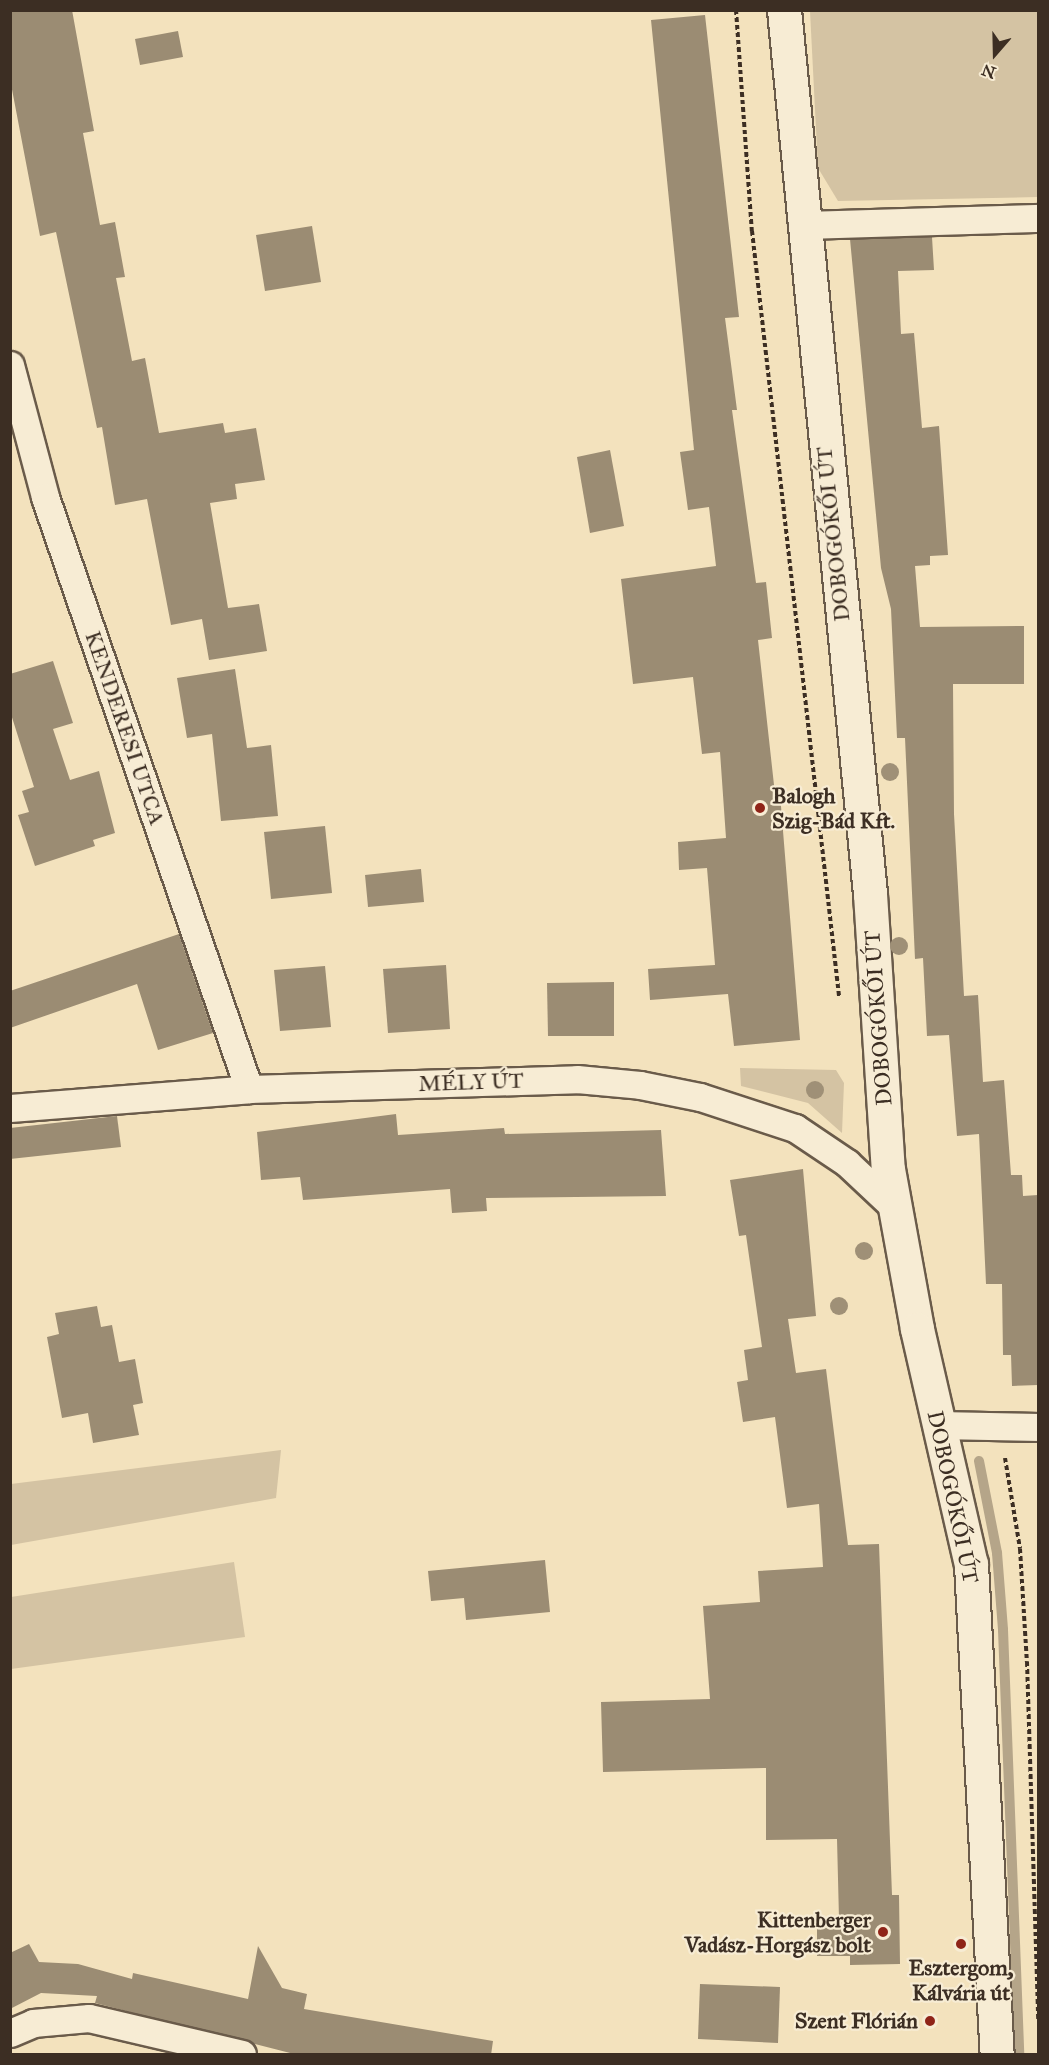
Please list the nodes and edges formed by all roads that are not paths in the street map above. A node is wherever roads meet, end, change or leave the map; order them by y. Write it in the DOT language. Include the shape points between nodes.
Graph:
graph roads {
  1 [pos="784,10"];
  2 [pos="1038,218"];
  3 [pos="802,225"];
  4 [pos="10,364"];
  5 [pos="249,1089"];
  6 [pos="10,1108"];
  7 [pos="897,1210"];
  8 [pos="939,1425"];
  9 [pos="1038,1427"];
  10 [pos="997,2019"];
  11 [pos="10,2033"];
  12 [pos="242,2055"];
  13 [pos="997,2055"];
  14 [pos="1007,2055"];
  1 -- 3 [label="main road, DOBOGÓKŐI ÚT"];
  2 -- 3 [label="street"];
  3 -- 7 [label="main road, DOBOGÓKŐI ÚT" via="870,894 888,1169"];
  4 -- 5 [label="street, KENDERESI UTCA" via="45,497"];
  5 -- 6 [label="street, MÉLY ÚT"];
  5 -- 7 [label="street, MÉLY ÚT" via="577,1079 640,1085 700,1097 795,1128 858,1172"];
  7 -- 8 [label="main road, DOBOGÓKŐI ÚT"];
  8 -- 9 [label="street"];
  8 -- 10 [label="main road, DOBOGÓKŐI ÚT" via="971,1564"];
  10 -- 13 [label="main road, DOBOGÓKŐI ÚT"];
  10 -- 14 [label="main road, DOBOGÓKŐI ÚT"];
  11 -- 12 [label="street" via="33,2024 89,2018"];
}
